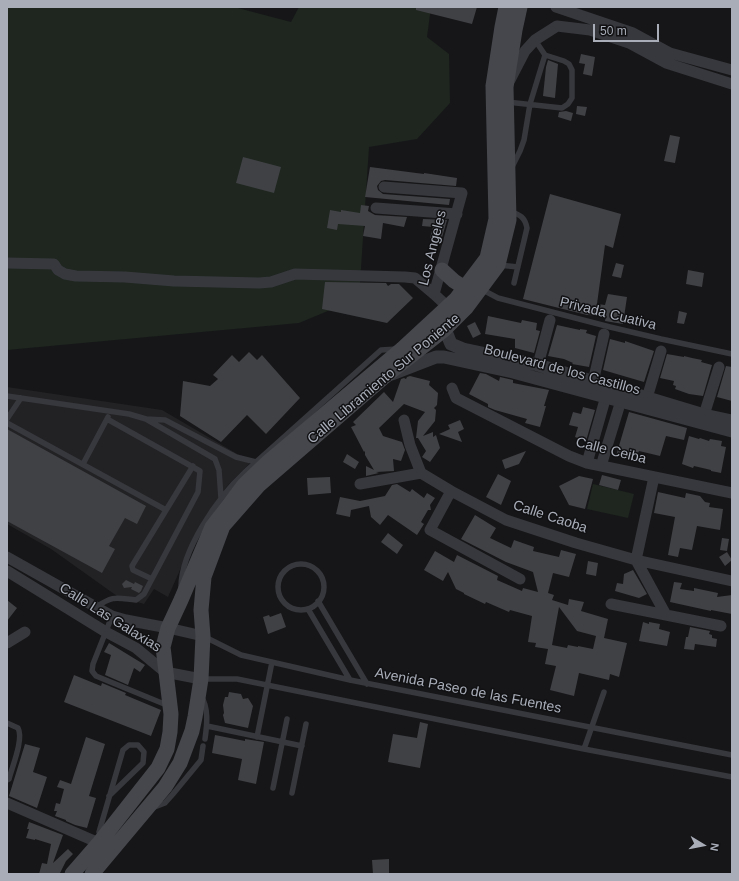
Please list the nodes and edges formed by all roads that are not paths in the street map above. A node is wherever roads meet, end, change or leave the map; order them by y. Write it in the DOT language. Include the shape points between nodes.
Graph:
graph roads {
  1 [pos="506,7"];
  2 [pos="520,7"];
  3 [pos="556,7"];
  4 [pos="534,40"];
  5 [pos="545,55"];
  6 [pos="668,58"];
  7 [pos="732,70"];
  8 [pos="732,84"];
  9 [pos="506,87"];
  10 [pos="507,102"];
  11 [pos="530,104"];
  12 [pos="507,176"];
  13 [pos="384,187"];
  14 [pos="376,208"];
  15 [pos="510,211"];
  16 [pos="457,214"];
  17 [pos="7,263"];
  18 [pos="498,265"];
  19 [pos="518,267"];
  20 [pos="442,270"];
  21 [pos="514,284"];
  22 [pos="473,288"];
  23 [pos="434,294"];
  24 [pos="448,307"];
  25 [pos="550,320"];
  26 [pos="445,329"];
  27 [pos="604,334"];
  28 [pos="661,351"];
  29 [pos="732,354"];
  30 [pos="538,366"];
  31 [pos="719,367"];
  32 [pos="384,377"];
  33 [pos="593,382"];
  34 [pos="452,388"];
  35 [pos="607,392"];
  36 [pos="7,396"];
  37 [pos="623,396"];
  38 [pos="21,398"];
  39 [pos="647,398"];
  40 [pos="111,411"];
  41 [pos="704,415"];
  42 [pos="7,419"];
  43 [pos="107,419"];
  44 [pos="146,419"];
  45 [pos="404,420"];
  46 [pos="732,421"];
  47 [pos="7,423"];
  48 [pos="732,431"];
  49 [pos="262,462"];
  50 [pos="587,462"];
  51 [pos="83,464"];
  52 [pos="193,466"];
  53 [pos="601,466"];
  54 [pos="421,473"];
  55 [pos="654,477"];
  56 [pos="360,484"];
  57 [pos="451,491"];
  58 [pos="732,493"];
  59 [pos="221,498"];
  60 [pos="166,510"];
  61 [pos="7,557"];
  62 [pos="636,560"];
  63 [pos="7,571"];
  64 [pos="520,578"];
  65 [pos="152,579"];
  66 [pos="732,581"];
  67 [pos="181,600"];
  68 [pos="318,601"];
  69 [pos="612,604"];
  70 [pos="96,607"];
  71 [pos="308,608"];
  72 [pos="666,615"];
  73 [pos="112,616"];
  74 [pos="721,626"];
  75 [pos="168,628"];
  76 [pos="25,632"];
  77 [pos="106,632"];
  78 [pos="203,636"];
  79 [pos="7,643"];
  80 [pos="272,662"];
  81 [pos="165,672"];
  82 [pos="350,680"];
  83 [pos="367,684"];
  84 [pos="267,685"];
  85 [pos="200,686"];
  86 [pos="604,692"];
  87 [pos="170,706"];
  88 [pos="287,719"];
  89 [pos="7,723"];
  90 [pos="306,724"];
  91 [pos="207,726"];
  92 [pos="591,727"];
  93 [pos="257,736"];
  94 [pos="205,739"];
  95 [pos="282,742"];
  96 [pos="204,746"];
  97 [pos="302,746"];
  98 [pos="584,749"];
  99 [pos="732,755"];
  100 [pos="732,777"];
  101 [pos="7,780"];
  102 [pos="273,788"];
  103 [pos="292,793"];
  104 [pos="108,796"];
  105 [pos="7,803"];
  106 [pos="148,809"];
  107 [pos="104,812"];
  108 [pos="114,824"];
  109 [pos="101,840"];
  110 [pos="72,874"];
  111 [pos="92,874"];
  1 -- 22 [label="main road" via="493,86 496,219 487,258"];
  2 -- 9 [label="main road, Calle Libramiento Sur Poniente"];
  3 -- 6 [label="street" via="633,33"];
  4 -- 5 [label="lane"];
  4 -- 6 [label="street" via="556,26 590,30"];
  4 -- 9 [label="street" via="525,51"];
  5 -- 11 [label="lane"];
  5 -- 11 [label="lane" via="569,64 572,70 572,98 562,108"];
  6 -- 7 [label="street"];
  6 -- 8 [label="street"];
  9 -- 10 [label="main road, Calle Libramiento Sur Poniente"];
  10 -- 11 [label="lane"];
  10 -- 12 [label="main road, Calle Libramiento Sur Poniente"];
  11 -- 12 [label="lane" via="524,140"];
  12 -- 15 [label="main road, Calle Libramiento Sur Poniente"];
  13 -- 16 [label="street, Los Angeles" via="462,193"];
  14 -- 16 [label="street"];
  15 -- 18 [label="main road, Calle Libramiento Sur Poniente"];
  15 -- 19 [label="lane" via="522,216 527,228"];
  16 -- 20 [label="street, Los Angeles"];
  17 -- 23 [label="street" via="54,264 65,274 76,276 174,281 259,283 295,274 405,276 415,278"];
  18 -- 19 [label="lane"];
  18 -- 22 [label="main road, Calle Libramiento Sur Poniente"];
  19 -- 21 [label="lane"];
  20 -- 22 [label="main road" via="454,281"];
  20 -- 23 [label="street, Los Angeles"];
  22 -- 24 [label="main road"];
  22 -- 26 [label="main road, Calle Libramiento Sur Poniente" via="466,308"];
  22 -- 29 [label="lane, Privada Cuativa" via="513,302"];
  23 -- 24 [label="street, Los Angeles"];
  24 -- 49 [label="main road" via="402,348"];
  25 -- 30 [label="street"];
  26 -- 30 [label="street, Boulevard de los Castillos" via="448,339 454,346"];
  26 -- 32 [label="main road, Calle Libramiento Sur Poniente"];
  27 -- 33 [label="street"];
  28 -- 39 [label="street"];
  30 -- 33 [label="street, Boulevard de los Castillos"];
  31 -- 41 [label="street"];
  32 -- 35 [label="street, Boulevard de los Castillos" via="436,357 444,357"];
  32 -- 78 [label="main road, Calle Libramiento Sur Poniente" via="259,485 224,526 204,577 201,610"];
  33 -- 35 [label="street, Boulevard de los Castillos"];
  34 -- 50 [label="street, Calle Ceiba" via="456,398 569,456"];
  35 -- 37 [label="street, Boulevard de los Castillos"];
  35 -- 50 [label="street"];
  36 -- 38 [label="lane"];
  37 -- 39 [label="street, Boulevard de los Castillos"];
  37 -- 48 [label="street, Boulevard de los Castillos"];
  37 -- 53 [label="street"];
  38 -- 40 [label="lane"];
  38 -- 42 [label="lane"];
  39 -- 41 [label="street, Boulevard de los Castillos"];
  40 -- 43 [label="lane"];
  40 -- 44 [label="lane"];
  41 -- 46 [label="street, Boulevard de los Castillos"];
  43 -- 51 [label="lane"];
  43 -- 52 [label="lane"];
  44 -- 49 [label="lane" via="165,420 236,457"];
  44 -- 59 [label="lane" via="215,459 219,470"];
  45 -- 54 [label="street"];
  47 -- 51 [label="lane"];
  49 -- 59 [label="lane" via="231,485"];
  49 -- 67 [label="main road" via="212,527"];
  50 -- 53 [label="street, Calle Ceiba"];
  51 -- 60 [label="lane"];
  52 -- 60 [label="lane"];
  52 -- 65 [label="lane" via="200,471 198,492"];
  53 -- 55 [label="street, Calle Ceiba"];
  54 -- 56 [label="street"];
  54 -- 57 [label="street, Calle Caoba"];
  55 -- 58 [label="street, Calle Ceiba"];
  55 -- 62 [label="street"];
  57 -- 62 [label="street, Calle Caoba" via="506,520"];
  57 -- 64 [label="street" via="430,530"];
  59 -- 67 [label="lane" via="198,534 188,556 181,580"];
  60 -- 65 [label="lane" via="132,566 133,570"];
  61 -- 70 [label="street, Calle Las Galaxias"];
  62 -- 66 [label="street, Calle Caoba"];
  62 -- 72 [label="street"];
  63 -- 77 [label="street, Calle Las Galaxias"];
  65 -- 70 [label="lane" via="144,594 136,600 109,598"];
  67 -- 75 [label="main road"];
  68 -- 71 [label="lane"];
  68 -- 71 [label="lane" via="322,594 323,581 314,568 302,564 287,568 279,581 280,598 295,609"];
  68 -- 83 [label="lane"];
  69 -- 72 [label="street"];
  70 -- 73 [label="street, Calle Las Galaxias"];
  71 -- 82 [label="lane"];
  72 -- 74 [label="street"];
  73 -- 75 [label="street, Calle Las Galaxias"];
  73 -- 77 [label="lane"];
  75 -- 78 [label="street, Calle Las Galaxias"];
  75 -- 81 [label="main road" via="163,647"];
  76 -- 79 [label="street"];
  77 -- 81 [label="street, Calle Las Galaxias" via="136,648"];
  77 -- 87 [label="lane" via="93,664 92,671 96,676"];
  78 -- 80 [label="lane, Avenida Paseo de las Fuentes" via="241,655"];
  78 -- 85 [label="main road, Calle Libramiento Sur Poniente"];
  80 -- 82 [label="lane, Avenida Paseo de las Fuentes"];
  80 -- 84 [label="lane"];
  81 -- 85 [label="street, Calle Las Galaxias"];
  81 -- 87 [label="main road"];
  82 -- 83 [label="lane, Avenida Paseo de las Fuentes"];
  83 -- 92 [label="lane, Avenida Paseo de las Fuentes"];
  84 -- 85 [label="lane" via="236,679"];
  84 -- 93 [label="lane"];
  84 -- 98 [label="lane"];
  85 -- 91 [label="lane"];
  85 -- 106 [label="main road, Calle Libramiento Sur Poniente" via="192,731 180,763"];
  86 -- 92 [label="lane"];
  87 -- 108 [label="main road" via="167,749 158,768"];
  88 -- 95 [label="lane"];
  89 -- 101 [label="lane" via="18,728 20,735"];
  90 -- 97 [label="lane"];
  91 -- 93 [label="lane"];
  91 -- 94 [label="lane"];
  92 -- 98 [label="lane"];
  92 -- 99 [label="lane, Avenida Paseo de las Fuentes"];
  93 -- 95 [label="lane"];
  95 -- 97 [label="lane"];
  95 -- 102 [label="lane"];
  96 -- 106 [label="lane" via="201,760 174,794 165,803"];
  97 -- 103 [label="lane"];
  98 -- 100 [label="lane"];
  104 -- 104 [label="lane" via="143,763 144,752 138,745 129,745 123,750"];
  104 -- 107 [label="lane"];
  105 -- 109 [label="street"];
  106 -- 111 [label="main road, Calle Libramiento Sur Poniente"];
  107 -- 108 [label="lane"];
  107 -- 109 [label="lane" via="99,832"];
  108 -- 109 [label="main road"];
  109 -- 110 [label="main road"];
}
